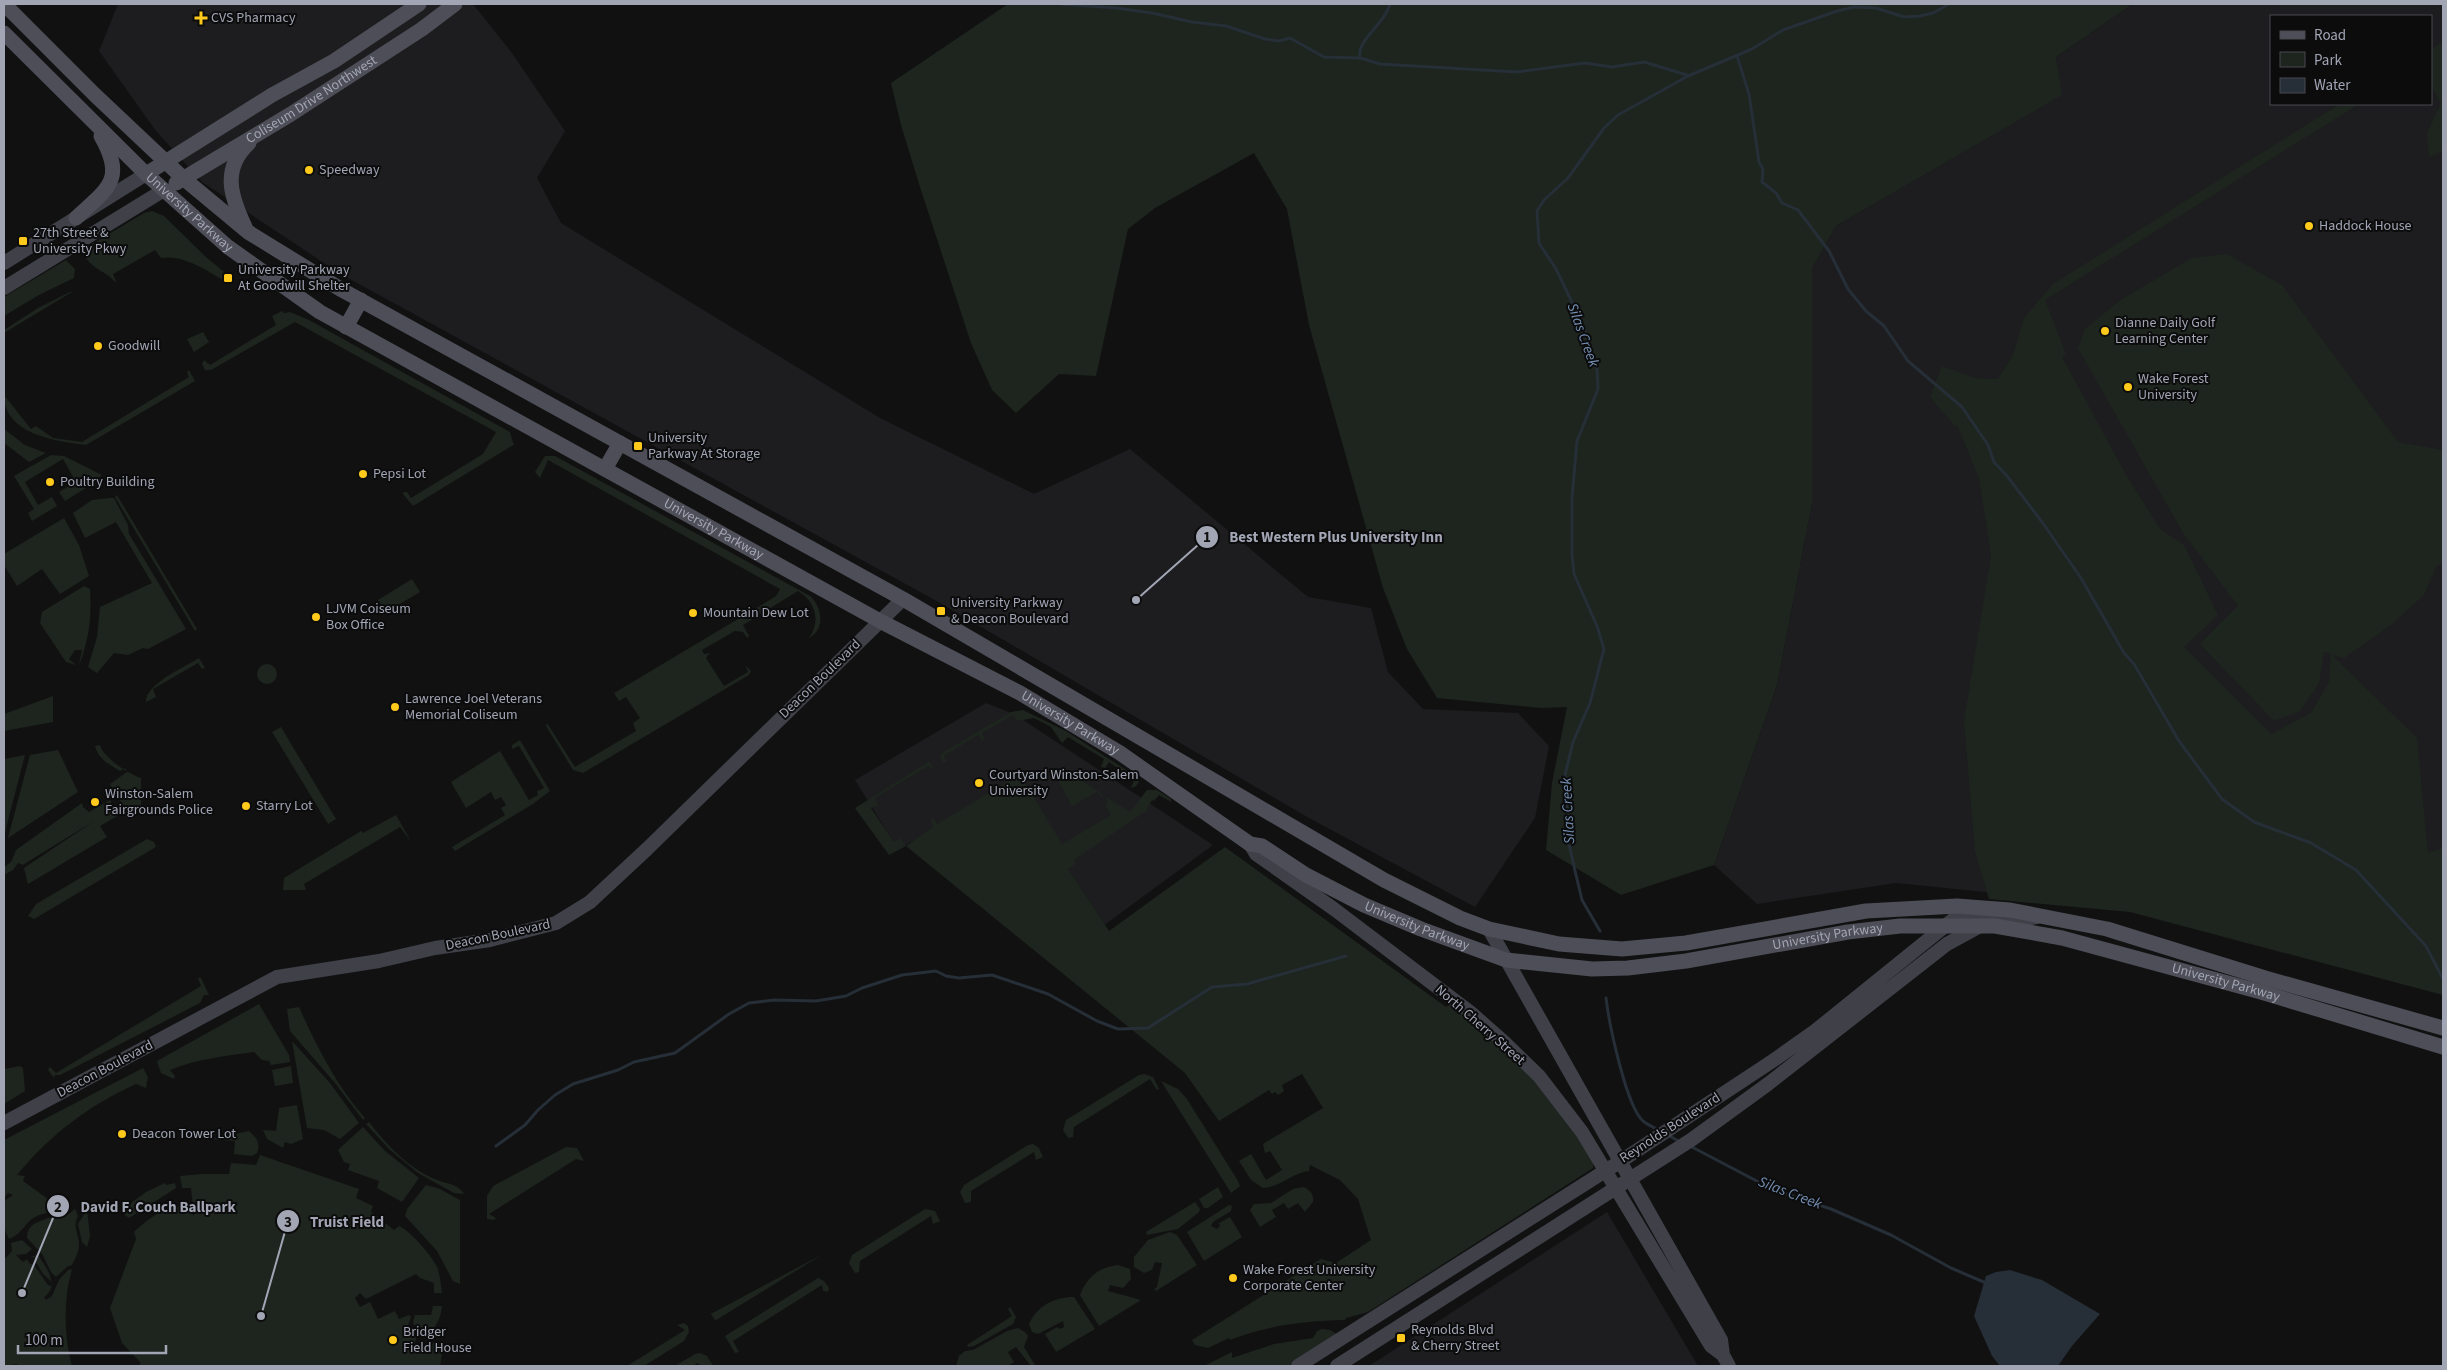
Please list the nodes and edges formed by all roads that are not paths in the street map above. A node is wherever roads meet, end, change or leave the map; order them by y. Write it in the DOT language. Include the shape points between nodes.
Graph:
graph roads {
  1 [pos="4,4"];
  2 [pos="419,4"];
  3 [pos="455,4"];
  4 [pos="4,33"];
  5 [pos="288,86"];
  6 [pos="299,109"];
  7 [pos="92,119"];
  8 [pos="258,135"];
  9 [pos="166,160"];
  10 [pos="146,174"];
  11 [pos="183,178"];
  12 [pos="164,190"];
  13 [pos="76,218"];
  14 [pos="248,232"];
  15 [pos="4,263"];
  16 [pos="4,288"];
  17 [pos="361,300"];
  18 [pos="346,327"];
  19 [pos="620,443"];
  20 [pos="605,469"];
  21 [pos="903,599"];
  22 [pos="880,621"];
  23 [pos="1250,844"];
  24 [pos="2042,916"];
  25 [pos="1947,926"];
  26 [pos="1980,926"];
  27 [pos="1489,929"];
  28 [pos="1506,960"];
  29 [pos="2443,1028"];
  30 [pos="2443,1047"];
  31 [pos="4,1122"];
  32 [pos="1621,1161"];
  33 [pos="1605,1170"];
  34 [pos="1631,1178"];
  35 [pos="1615,1188"];
  36 [pos="1726,1361"];
  37 [pos="1298,1366"];
  38 [pos="1337,1366"];
  1 -- 9 [label="main road, University Parkway"];
  2 -- 5 [label="main road, Coliseum Drive Northwest" via="334,61"];
  3 -- 6 [label="main road, Coliseum Drive Northwest"];
  4 -- 7 [label="main road, University Parkway"];
  5 -- 6 [label="main road"];
  5 -- 9 [label="main road, Coliseum Drive Northwest"];
  6 -- 8 [label="main road, Coliseum Drive Northwest"];
  7 -- 10 [label="main road, University Parkway"];
  7 -- 13 [label="main road" via="112,156 113,177 103,193"];
  8 -- 11 [label="main road, Coliseum Drive Northwest"];
  8 -- 14 [label="main road" via="242,150 231,183 232,200"];
  9 -- 10 [label="main road, Coliseum Drive Northwest"];
  9 -- 11 [label="main road, University Parkway"];
  10 -- 12 [label="main road, University Parkway"];
  10 -- 13 [label="main road"];
  11 -- 12 [label="main road, Coliseum Drive Northwest"];
  11 -- 14 [label="main road, University Parkway"];
  12 -- 16 [label="main road"];
  12 -- 18 [label="main road, University Parkway" via="228,247"];
  13 -- 15 [label="main road"];
  14 -- 17 [label="main road, University Parkway"];
  17 -- 18 [label="main road"];
  17 -- 19 [label="main road, University Parkway"];
  18 -- 20 [label="main road, University Parkway"];
  19 -- 20 [label="main road"];
  19 -- 21 [label="main road, University Parkway"];
  20 -- 22 [label="main road, University Parkway"];
  21 -- 22 [label="main road, Deacon Boulevard"];
  21 -- 27 [label="main road, University Parkway" via="1384,880"];
  22 -- 23 [label="main road, University Parkway" via="1020,693 1120,753"];
  22 -- 31 [label="main road, Deacon Boulevard" via="647,849 590,902 556,923 490,940 277,977"];
  23 -- 28 [label="main road, University Parkway" via="1262,846 1306,875 1364,905"];
  23 -- 33 [label="main road, North Cherry Street" via="1256,854 1470,1012 1505,1042 1563,1106"];
  24 -- 25 [label="main road, Reynolds Boulevard" via="2021,920 1964,916 1955,918"];
  24 -- 27 [label="main road, University Parkway" via="1976,907 1903,908 1837,915 1686,944 1622,949 1559,944"];
  24 -- 29 [label="main road, University Parkway" via="2107,929"];
  25 -- 26 [label="main road, University Parkway"];
  25 -- 28 [label="main road, University Parkway" via="1900,926 1848,932 1628,968 1592,969"];
  25 -- 32 [label="main road, Reynolds Boulevard" via="1794,1046"];
  26 -- 30 [label="main road, University Parkway" via="2062,938 2261,992"];
  26 -- 34 [label="main road, Reynolds Boulevard" via="1951,941 1768,1084 1691,1140"];
  27 -- 28 [label="main road, North Cherry Street"];
  28 -- 32 [label="main road, North Cherry Street"];
  32 -- 33 [label="main road, Reynolds Boulevard"];
  32 -- 34 [label="main road, North Cherry Street"];
  33 -- 35 [label="main road, North Cherry Street"];
  33 -- 37 [label="main road, Reynolds Boulevard"];
  34 -- 35 [label="main road, Reynolds Boulevard"];
  34 -- 36 [label="main road, North Cherry Street" via="1722,1340"];
  35 -- 36 [label="main road, North Cherry Street" via="1711,1346"];
  35 -- 38 [label="main road, Reynolds Boulevard"];
}
